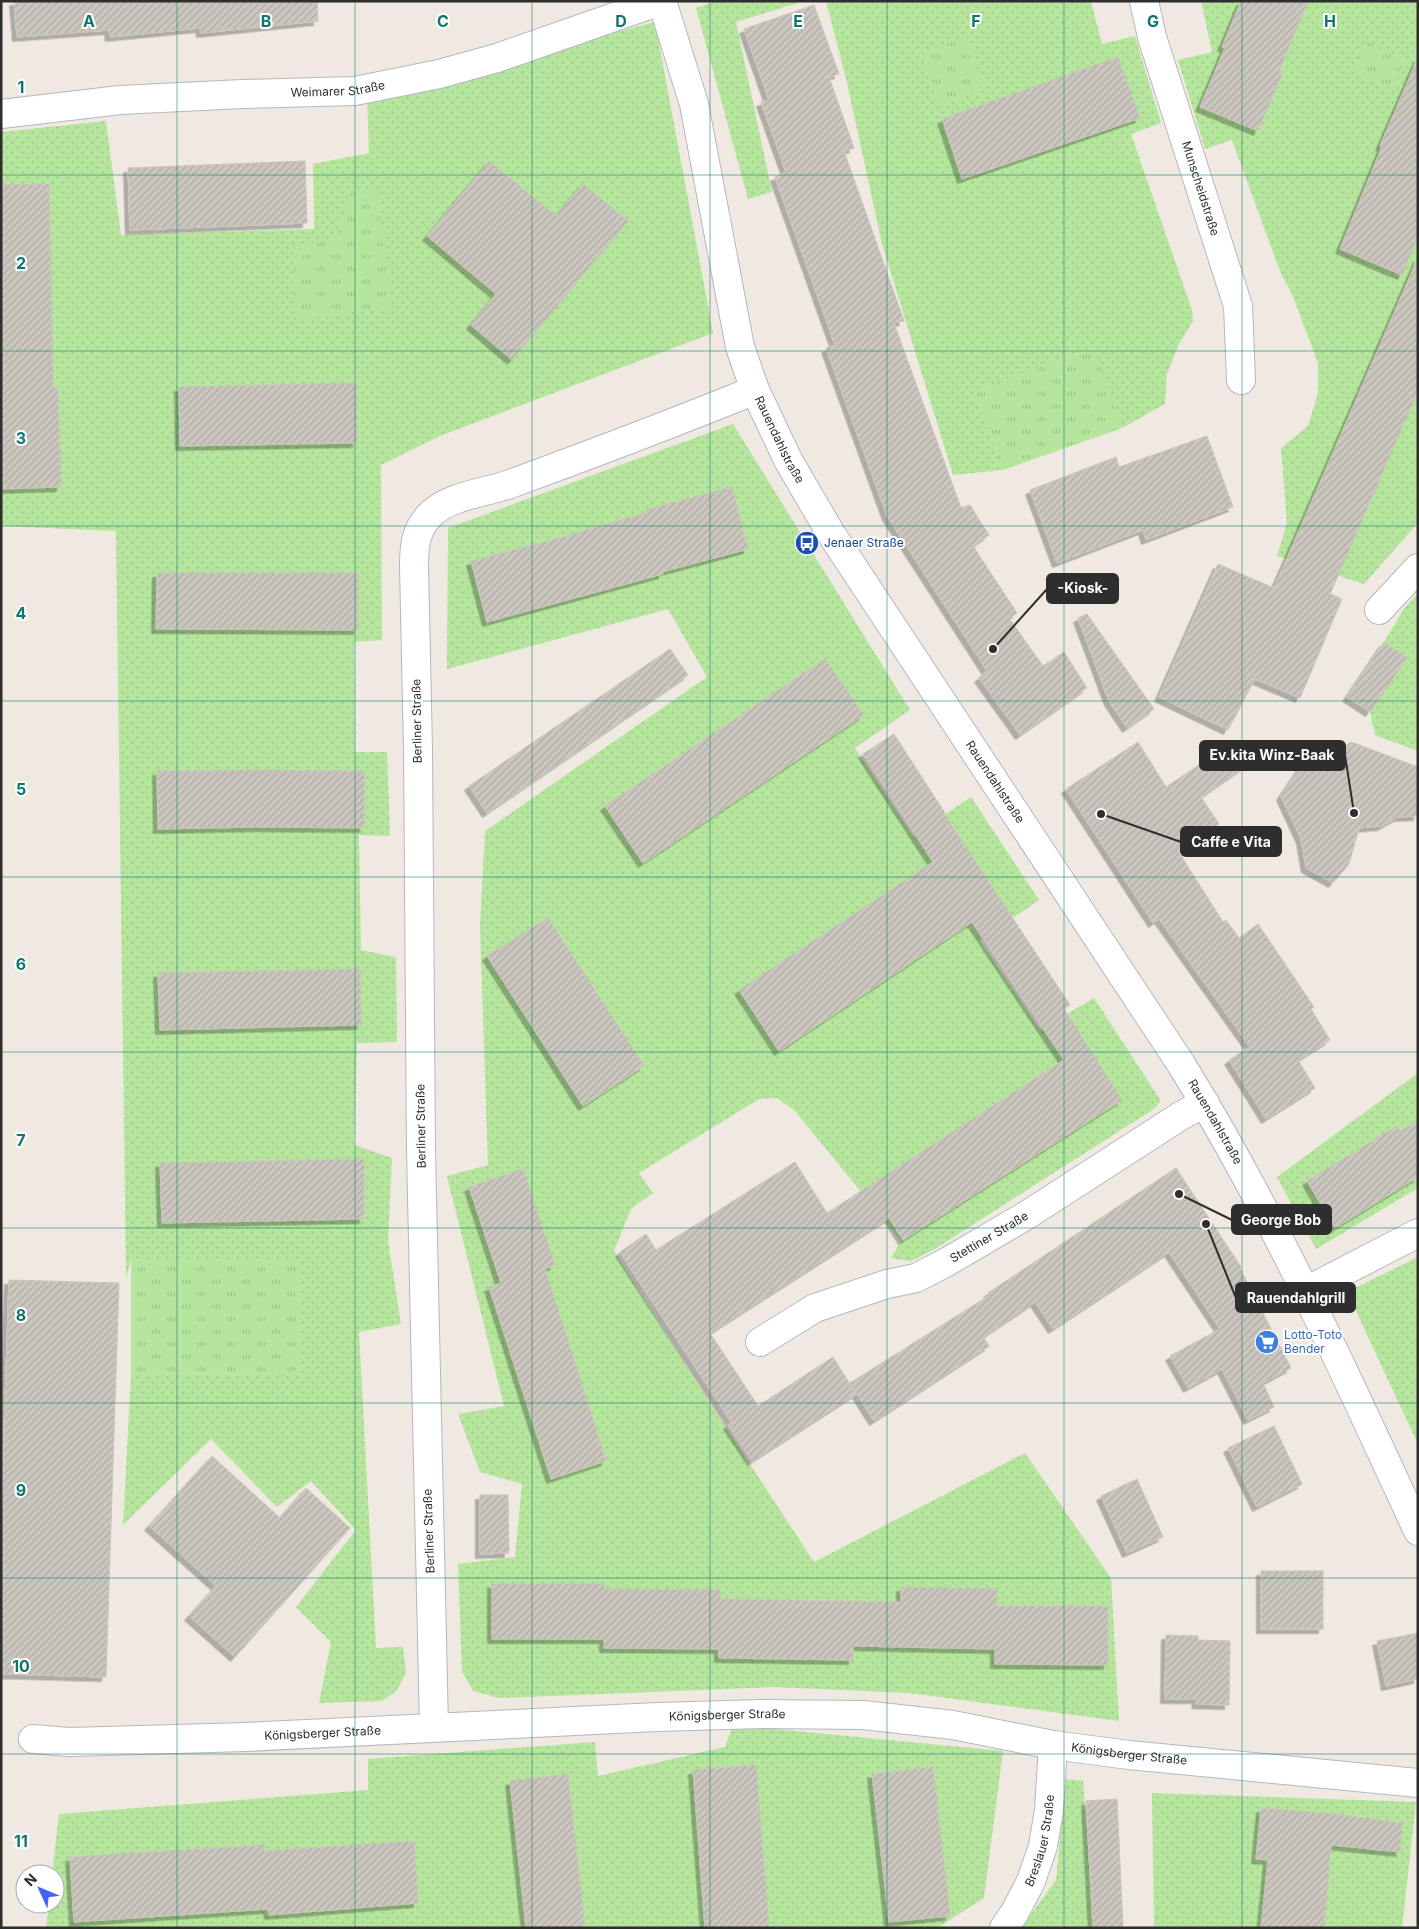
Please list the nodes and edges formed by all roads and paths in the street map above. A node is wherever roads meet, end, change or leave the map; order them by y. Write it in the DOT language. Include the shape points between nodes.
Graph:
graph roads {
  1 [pos="661,1"];
  2 [pos="1144,1"];
  3 [pos="1,114"];
  4 [pos="1241,380"];
  5 [pos="755,390"];
  6 [pos="1418,568"];
  7 [pos="1379,610"];
  8 [pos="1205,1103"];
  9 [pos="1418,1233"];
  10 [pos="1306,1291"];
  11 [pos="760,1342"];
  12 [pos="1418,1531"];
  13 [pos="434,1727"];
  14 [pos="33,1739"];
  15 [pos="1053,1745"];
  16 [pos="1418,1783"];
  17 [pos="1004,1928"];
  1 -- 3 [label="street, Weimarer Straße" via="497,58 355,91 120,100"];
  1 -- 5 [label="street, Rauendahlstraße" via="694,104 740,347"];
  2 -- 4 [label="street, Munscheidstraße" via="1152,37 1238,306"];
  5 -- 8 [label="street, Rauendahlstraße" via="788,460 817,510"];
  5 -- 13 [label="street, Berliner Straße" via="505,486 454,500 433,512 420,526 414,546 424,1363"];
  6 -- 7 [label="street"];
  8 -- 10 [label="street, Rauendahlstraße"];
  8 -- 11 [label="street, Stettiner Straße" via="946,1263 916,1278 887,1284 815,1308"];
  9 -- 10 [label="street"];
  10 -- 12 [label="street, Rauendahlstraße"];
  13 -- 14 [label="street, Königsberger Straße" via="79,1742"];
  13 -- 15 [label="street, Königsberger Straße" via="686,1716 863,1715 953,1725"];
  15 -- 16 [label="street, Königsberger Straße"];
  15 -- 17 [label="street, Breslauer Straße" via="1043,1846 1031,1881"];
}
